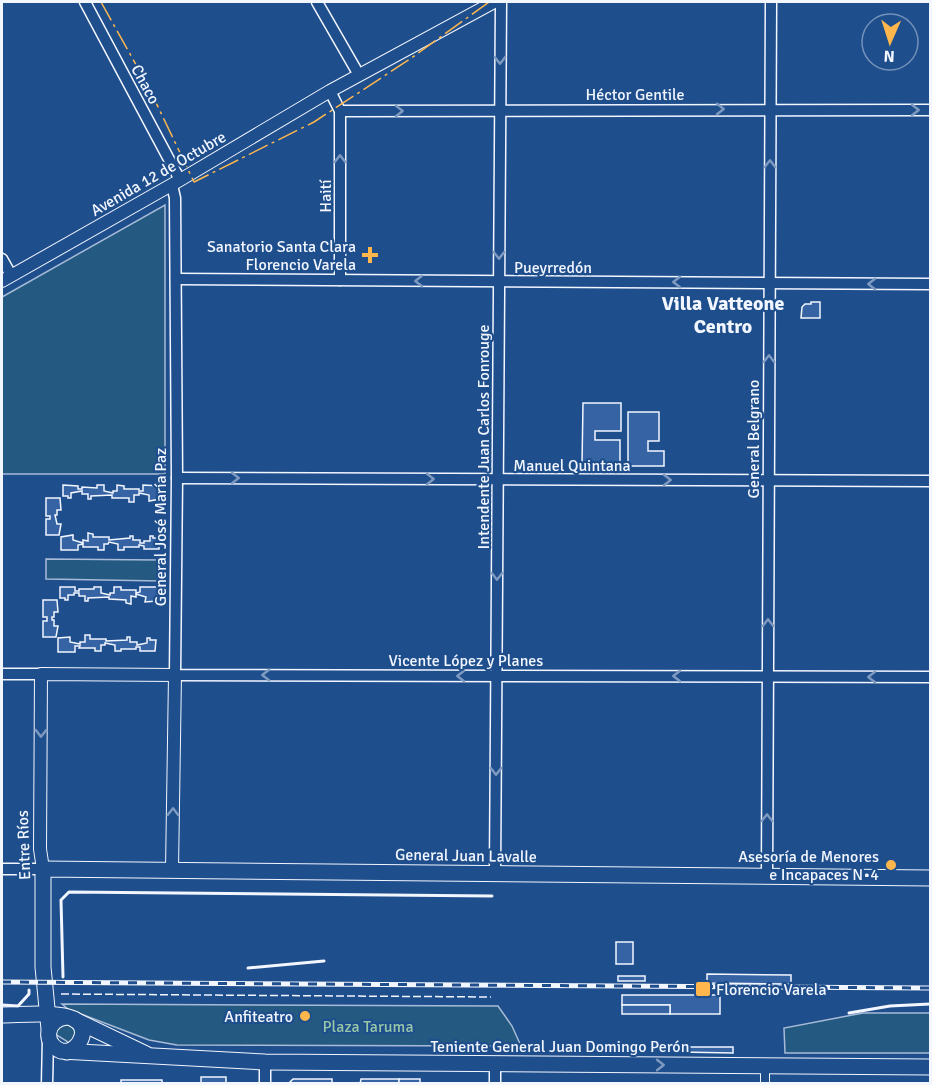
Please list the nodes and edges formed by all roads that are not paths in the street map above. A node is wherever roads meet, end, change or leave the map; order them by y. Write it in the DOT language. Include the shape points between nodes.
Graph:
graph roads {
  1 [pos="85,2"];
  2 [pos="317,2"];
  3 [pos="494,2"];
  4 [pos="501,2"];
  5 [pos="771,2"];
  6 [pos="359,75"];
  7 [pos="330,91"];
  8 [pos="771,109"];
  9 [pos="500,110"];
  10 [pos="930,110"];
  11 [pos="340,111"];
  12 [pos="176,183"];
  13 [pos="2,259"];
  14 [pos="6,278"];
  15 [pos="176,279"];
  16 [pos="340,280"];
  17 [pos="499,281"];
  18 [pos="769,283"];
  19 [pos="930,284"];
  20 [pos="177,478"];
  21 [pos="498,479"];
  22 [pos="768,481"];
  23 [pos="930,481"];
  24 [pos="2,674"];
  25 [pos="41,674"];
  26 [pos="176,675"];
  27 [pos="768,676"];
  28 [pos="497,677"];
  29 [pos="930,677"];
  30 [pos="2,869"];
  31 [pos="43,869"];
  32 [pos="172,870"];
  33 [pos="495,873"];
  34 [pos="767,876"];
  35 [pos="930,878"];
  36 [pos="2,1015"];
  37 [pos="69,1018"];
  38 [pos="48,1026"];
  39 [pos="67,1052"];
  40 [pos="154,1057"];
  41 [pos="265,1062"];
  42 [pos="495,1064"];
  43 [pos="765,1065"];
  44 [pos="930,1067"];
  45 [pos="47,1083"];
  46 [pos="265,1083"];
  47 [pos="495,1083"];
  48 [pos="765,1083"];
  1 -- 12 [label="street, Chaco"];
  2 -- 6 [label="street"];
  3 -- 6 [label="street, Avenida 12 de Octubre"];
  4 -- 9 [label="street, Intendente Juan Carlos Fonrouge, one-way"];
  5 -- 8 [label="street, General Belgrano"];
  6 -- 7 [label="street, Avenida 12 de Octubre"];
  7 -- 11 [label="street"];
  7 -- 12 [label="street, Avenida 12 de Octubre"];
  9 -- 8 [label="street, Héctor Gentile, one-way"];
  8 -- 10 [label="street, Héctor Gentile, one-way"];
  18 -- 8 [label="street, General Belgrano, one-way"];
  11 -- 9 [label="street, Héctor Gentile, one-way"];
  9 -- 17 [label="street, Intendente Juan Carlos Fonrouge, one-way"];
  16 -- 11 [label="street, Haití, one-way"];
  12 -- 14 [label="street, Avenida 12 de Octubre"];
  12 -- 15 [label="street, General José María Paz"];
  13 -- 14 [label="street"];
  15 -- 16 [label="street, Pueyrredón"];
  15 -- 20 [label="street, General José María Paz"];
  17 -- 16 [label="street, Pueyrredón, one-way"];
  18 -- 17 [label="street, Pueyrredón, one-way"];
  17 -- 21 [label="street, Intendente Juan Carlos Fonrouge"];
  19 -- 18 [label="street, Pueyrredón, one-way"];
  22 -- 18 [label="street, General Belgrano, one-way"];
  20 -- 21 [label="street, Manuel Quintana, one-way"];
  20 -- 26 [label="street, General José María Paz"];
  21 -- 22 [label="street, Manuel Quintana, one-way"];
  21 -- 28 [label="street, Intendente Juan Carlos Fonrouge, one-way"];
  22 -- 23 [label="street, Manuel Quintana"];
  27 -- 22 [label="street, General Belgrano, one-way"];
  24 -- 25 [label="street, Vicente López y Planes"];
  25 -- 26 [label="street, Vicente López y Planes"];
  25 -- 31 [label="street, Entre Ríos, one-way" via="39,849"];
  28 -- 26 [label="street, Vicente López y Planes, one-way"];
  32 -- 26 [label="street, General José María Paz, one-way"];
  27 -- 28 [label="street, Vicente López y Planes, one-way"];
  29 -- 27 [label="street, Vicente López y Planes, one-way"];
  34 -- 27 [label="street, General Belgrano, one-way"];
  28 -- 33 [label="street, Intendente Juan Carlos Fonrouge, one-way"];
  30 -- 31 [label="street, General Juan Lavalle"];
  31 -- 32 [label="main road, General Juan Lavalle"];
  31 -- 38 [label="main road, Entre Ríos" via="43,967"];
  32 -- 33 [label="main road, General Juan Lavalle"];
  33 -- 34 [label="main road, General Juan Lavalle"];
  34 -- 35 [label="main road, General Juan Lavalle"];
  36 -- 38 [label="main road, Teniente General Juan Domingo Perón"];
  37 -- 38 [label="main road, Teniente General Juan Domingo Perón"];
  37 -- 39 [label="main road" via="80,1025 82,1037 77,1047"];
  37 -- 40 [label="main road, Teniente General Juan Domingo Perón"];
  38 -- 39 [label="main road" via="52,1045"];
  38 -- 45 [label="street"];
  39 -- 40 [label="main road, Teniente General Juan Domingo Perón"];
  40 -- 41 [label="main road, Teniente General Juan Domingo Perón"];
  41 -- 42 [label="main road, Teniente General Juan Domingo Perón"];
  41 -- 46 [label="street"];
  42 -- 43 [label="main road, Teniente General Juan Domingo Perón, one-way"];
  42 -- 47 [label="street"];
  43 -- 44 [label="main road, Teniente General Juan Domingo Perón"];
  43 -- 48 [label="street"];
}
